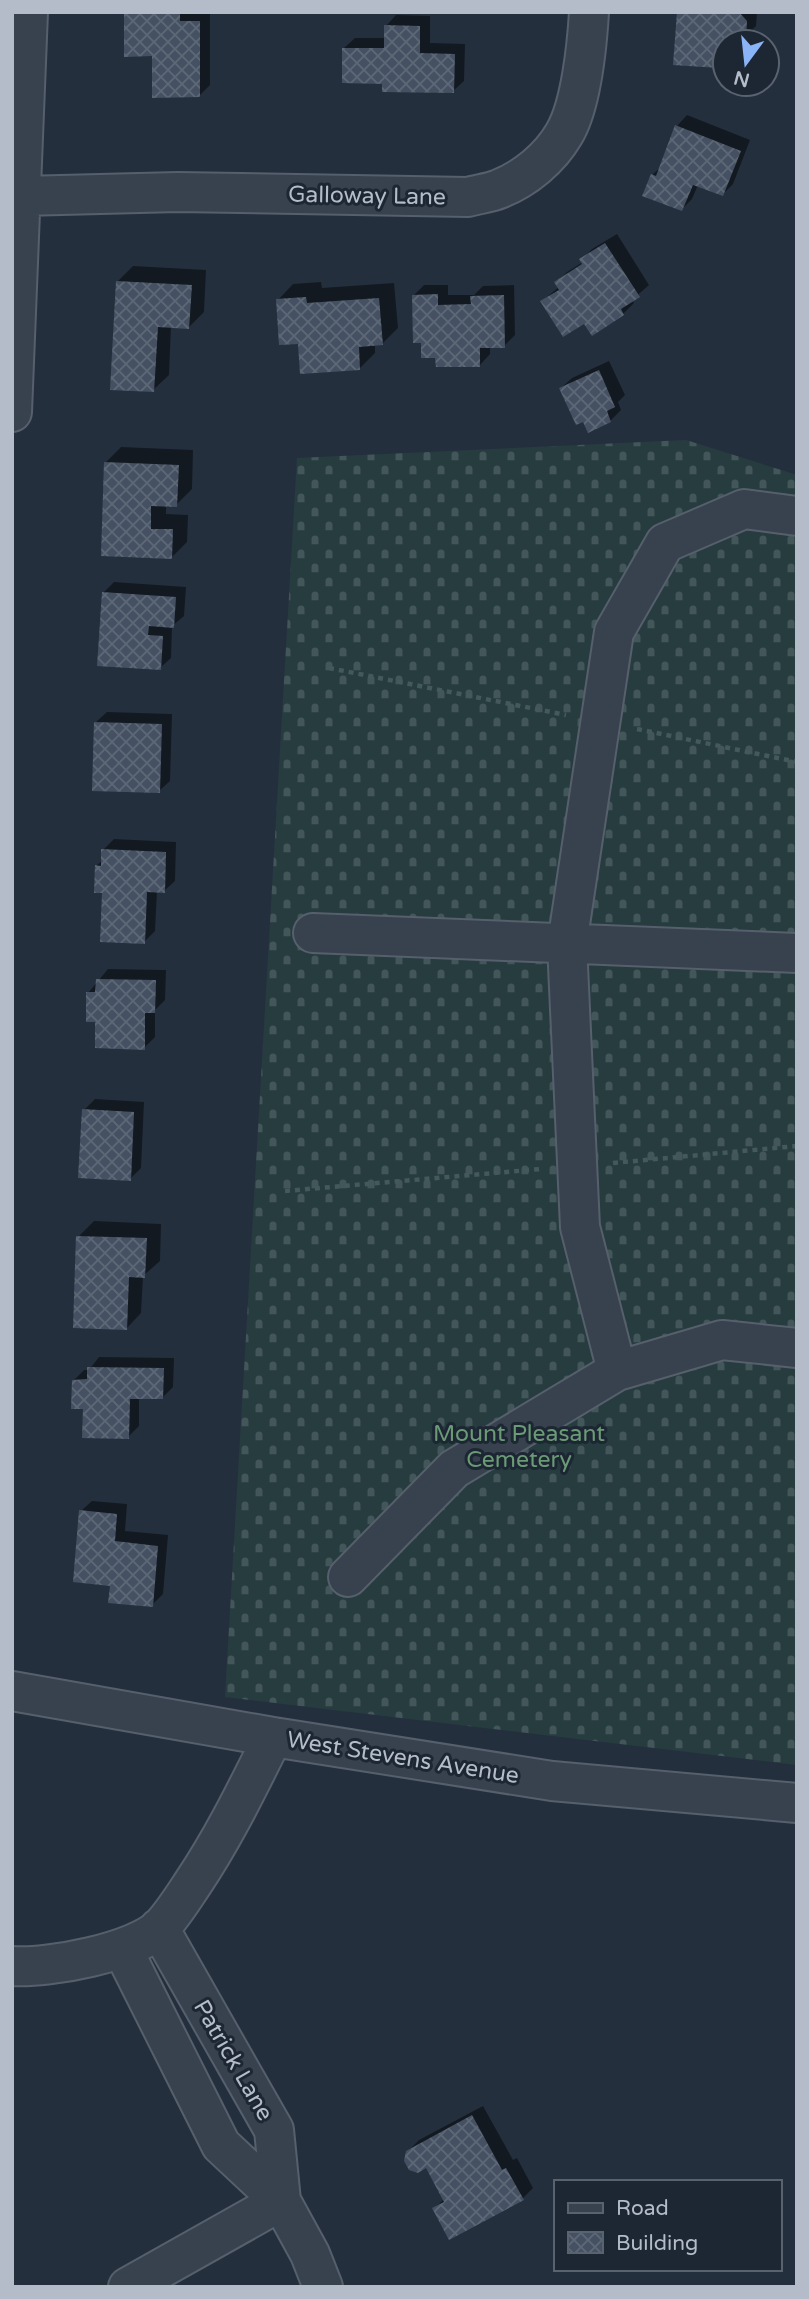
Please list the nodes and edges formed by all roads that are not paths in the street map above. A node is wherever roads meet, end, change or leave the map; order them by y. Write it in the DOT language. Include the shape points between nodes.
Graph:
graph roads {
  1 [pos="28,12"];
  2 [pos="589,12"];
  3 [pos="22,197"];
  4 [pos="12,412"];
  5 [pos="797,516"];
  6 [pos="313,933"];
  7 [pos="567,944"];
  8 [pos="797,953"];
  9 [pos="797,1348"];
  10 [pos="617,1371"];
  11 [pos="348,1577"];
  12 [pos="12,1691"];
  13 [pos="273,1737"];
  14 [pos="797,1803"];
  15 [pos="159,1928"];
  16 [pos="122,1948"];
  17 [pos="12,1966"];
  18 [pos="281,2201"];
  19 [pos="128,2287"];
  20 [pos="323,2287"];
  1 -- 3 [label="street"];
  2 -- 3 [label="street, Galloway Lane" via="587,43 565,133 535,169 499,190 468,197 178,192"];
  3 -- 4 [label="street"];
  5 -- 7 [label="street" via="744,509 664,543 614,632"];
  6 -- 7 [label="street"];
  7 -- 8 [label="street"];
  7 -- 10 [label="street" via="580,1227"];
  9 -- 10 [label="street" via="722,1340"];
  10 -- 11 [label="street" via="454,1469"];
  12 -- 13 [label="street, West Stevens Avenue"];
  13 -- 14 [label="street, West Stevens Avenue" via="552,1781"];
  13 -- 15 [label="street" via="208,1860"];
  15 -- 16 [label="street"];
  15 -- 18 [label="street, Patrick Lane" via="274,2130"];
  16 -- 17 [label="street" via="62,1964"];
  16 -- 18 [label="street, Patrick Lane" via="221,2145"];
  18 -- 19 [label="street"];
  18 -- 20 [label="street, Patrick Lane"];
}
